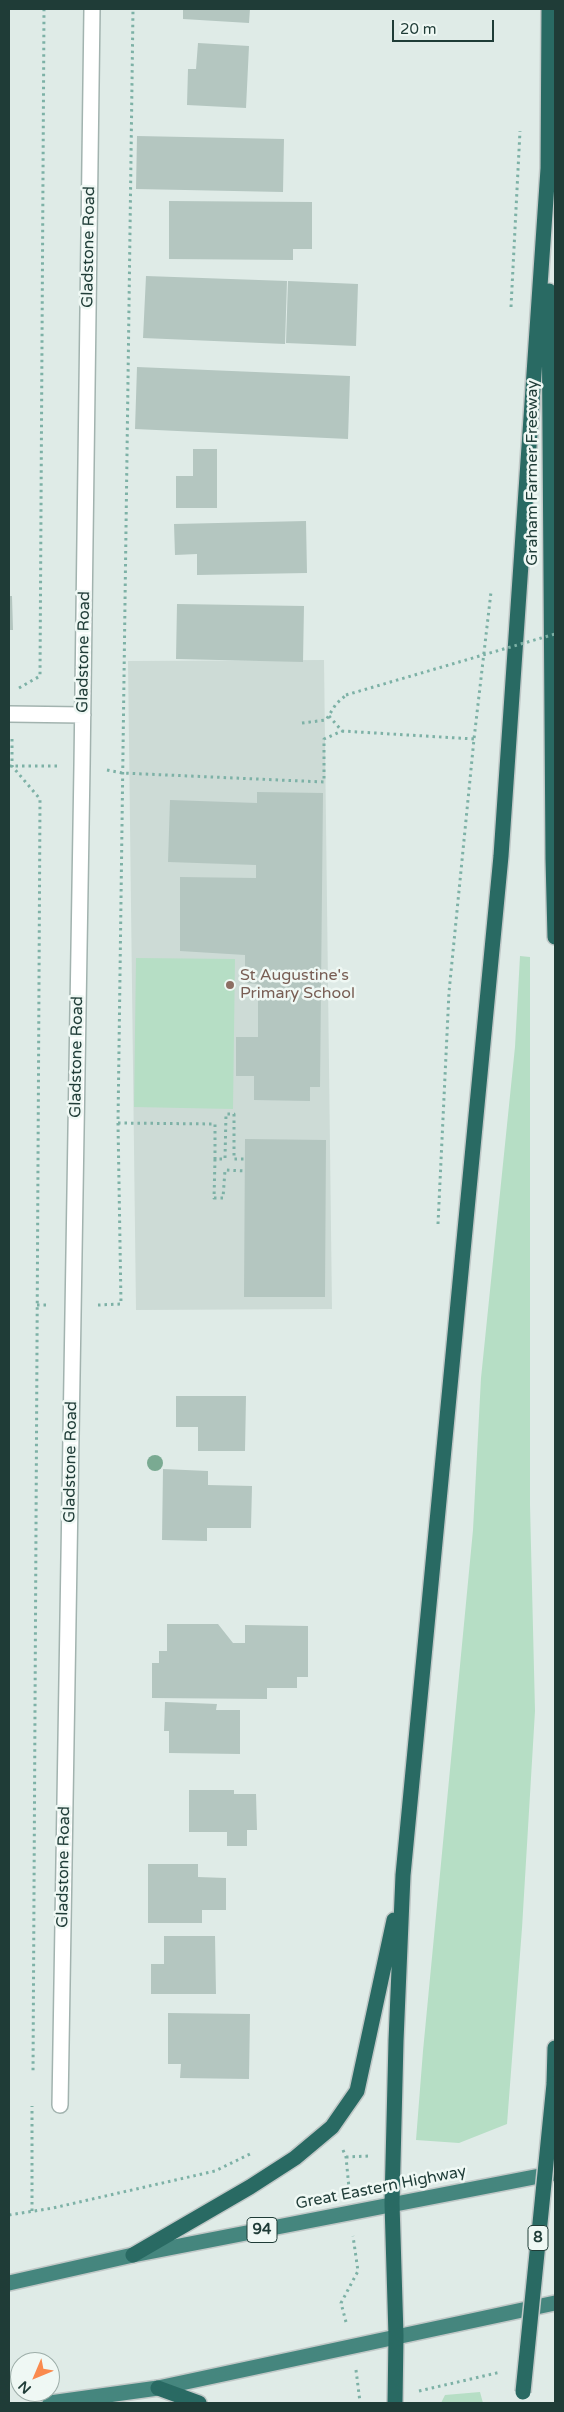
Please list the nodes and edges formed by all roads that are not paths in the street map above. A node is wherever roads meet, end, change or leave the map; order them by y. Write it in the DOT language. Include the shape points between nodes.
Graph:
graph roads {
  1 [pos="92,9"];
  2 [pos="549,9"];
  3 [pos="548,169"];
  4 [pos="11,714"];
  5 [pos="83,715"];
  6 [pos="555,937"];
  7 [pos="404,1875"];
  8 [pos="555,2048"];
  9 [pos="60,2105"];
  10 [pos="553,2171"];
  11 [pos="392,2203"];
  12 [pos="133,2255"];
  13 [pos="9,2283"];
  14 [pos="555,2304"];
  15 [pos="396,2336"];
  16 [pos="158,2388"];
  17 [pos="522,2398"];
  18 [pos="395,2400"];
  19 [pos="50,2403"];
  20 [pos="199,2403"];
  1 -- 5 [label="street, Gladstone Road"];
  2 -- 3 [label="highway, Graham Farmer Freeway"];
  3 -- 6 [label="highway, Graham Farmer Freeway"];
  3 -- 7 [label="highway" via="501,856"];
  4 -- 5 [label="street"];
  5 -- 9 [label="street, Gladstone Road"];
  7 -- 11 [label="highway"];
  7 -- 12 [label="highway" via="357,2090 332,2127 295,2158 250,2187"];
  8 -- 17 [label="highway, 8, bridge"];
  10 -- 11 [label="highway, Great Eastern Highway / 94"];
  11 -- 12 [label="highway, Great Eastern Highway / 94"];
  11 -- 15 [label="highway"];
  12 -- 13 [label="highway, Great Eastern Highway / 94"];
  14 -- 15 [label="highway"];
  15 -- 16 [label="highway"];
  15 -- 18 [label="highway"];
  16 -- 19 [label="highway"];
  16 -- 20 [label="highway"];
}
